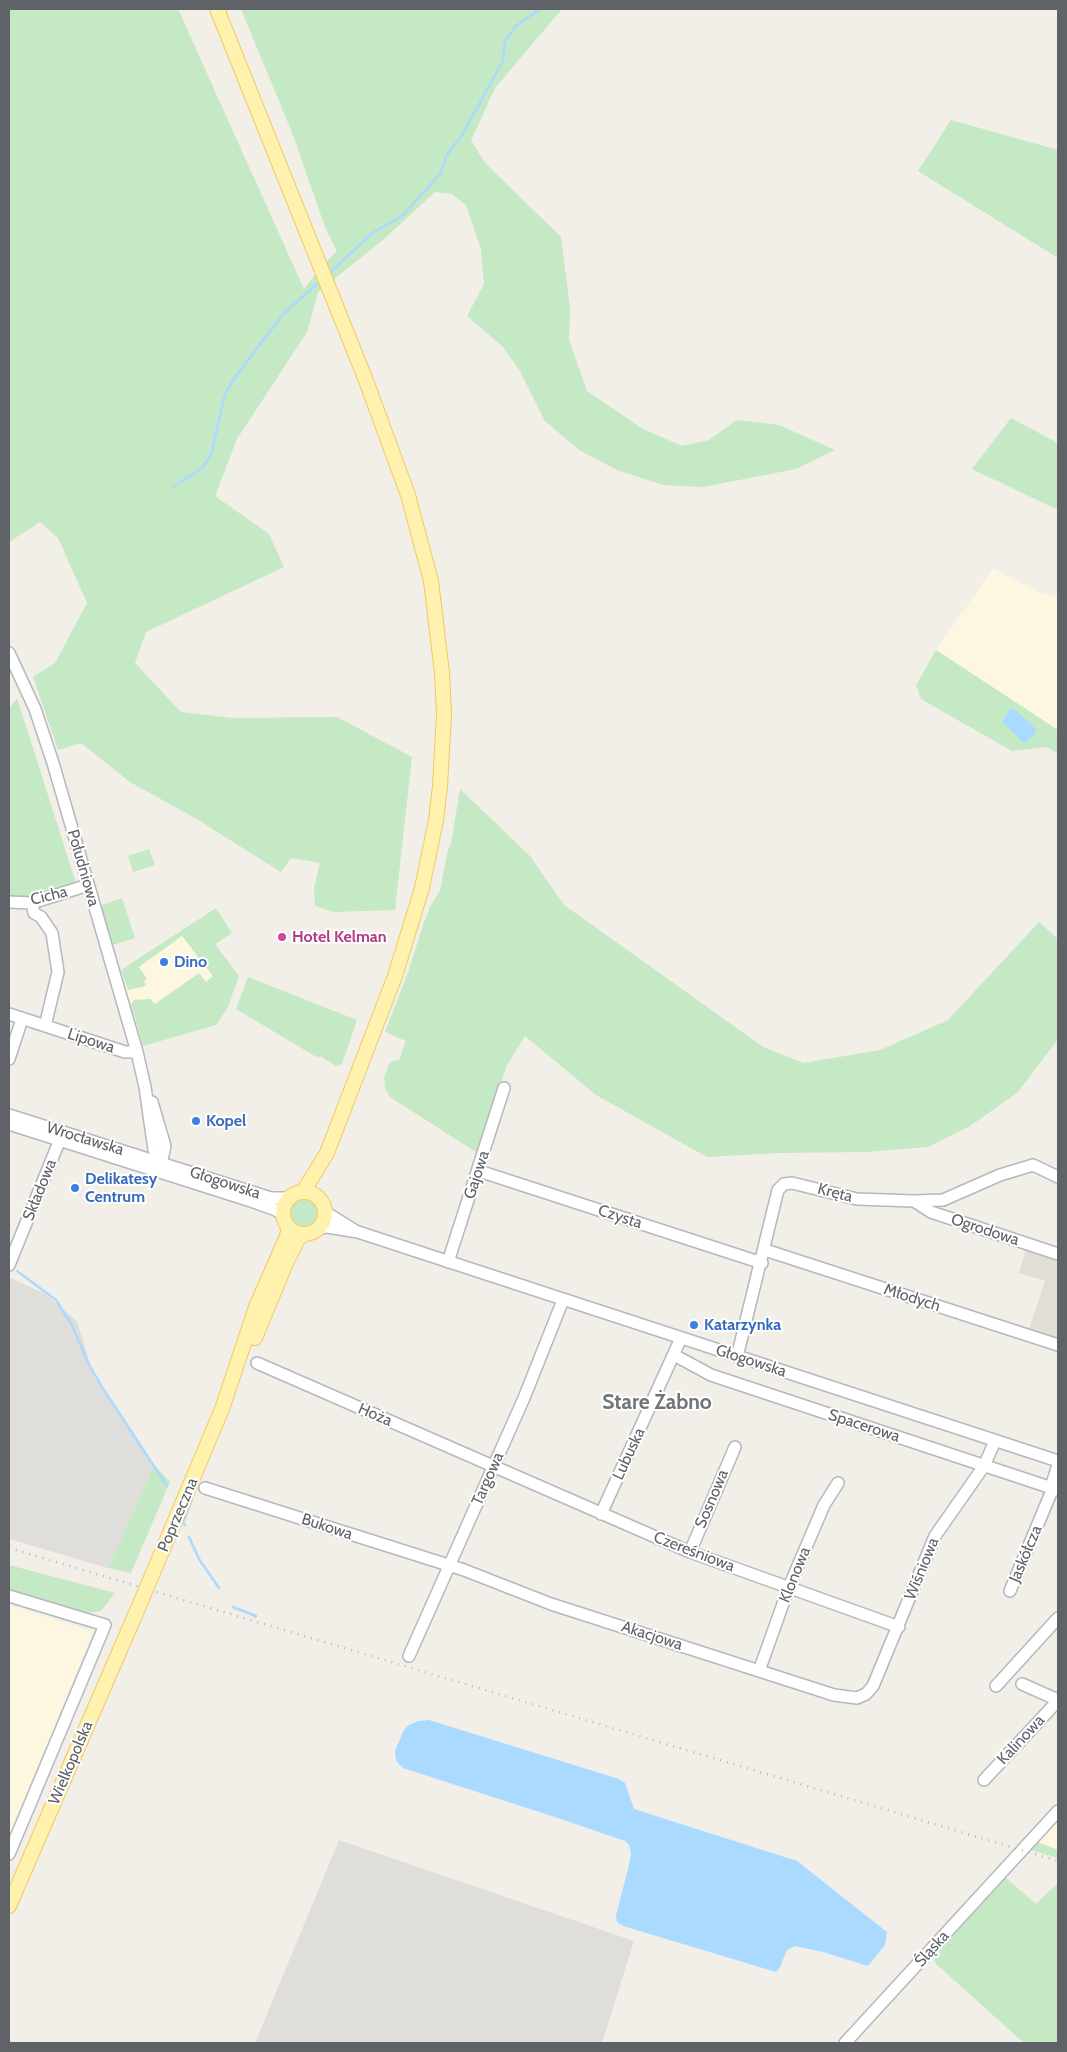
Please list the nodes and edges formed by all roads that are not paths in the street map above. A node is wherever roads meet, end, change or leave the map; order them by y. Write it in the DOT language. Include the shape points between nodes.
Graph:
graph roads {
  1 [pos="217,9"];
  2 [pos="9,654"];
  3 [pos="88,885"];
  4 [pos="9,902"];
  5 [pos="32,903"];
  6 [pos="9,1014"];
  7 [pos="22,1018"];
  8 [pos="45,1026"];
  9 [pos="137,1052"];
  10 [pos="9,1059"];
  11 [pos="145,1087"];
  12 [pos="504,1088"];
  13 [pos="9,1115"];
  14 [pos="9,1124"];
  15 [pos="54,1128"];
  16 [pos="83,1137"];
  17 [pos="60,1142"];
  18 [pos="153,1146"];
  19 [pos="327,1153"];
  20 [pos="141,1156"];
  21 [pos="160,1167"];
  22 [pos="479,1171"];
  23 [pos="1058,1177"];
  24 [pos="303,1192"];
  25 [pos="289,1198"];
  26 [pos="319,1198"];
  27 [pos="914,1202"];
  28 [pos="325,1212"];
  29 [pos="286,1221"];
  30 [pos="319,1228"];
  31 [pos="358,1232"];
  32 [pos="304,1234"];
  33 [pos="765,1250"];
  34 [pos="1058,1254"];
  35 [pos="448,1262"];
  36 [pos="762,1263"];
  37 [pos="9,1265"];
  38 [pos="563,1300"];
  39 [pos="681,1338"];
  40 [pos="1058,1345"];
  41 [pos="674,1355"];
  42 [pos="737,1356"];
  43 [pos="257,1363"];
  44 [pos="222,1409"];
  45 [pos="995,1441"];
  46 [pos="735,1447"];
  47 [pos="1058,1461"];
  48 [pos="1058,1465"];
  49 [pos="494,1466"];
  50 [pos="984,1466"];
  51 [pos="838,1483"];
  52 [pos="205,1488"];
  53 [pos="1054,1488"];
  54 [pos="601,1514"];
  55 [pos="690,1552"];
  56 [pos="449,1566"];
  57 [pos="789,1587"];
  58 [pos="1010,1591"];
  59 [pos="9,1596"];
  60 [pos="1058,1618"];
  61 [pos="133,1620"];
  62 [pos="899,1626"];
  63 [pos="409,1656"];
  64 [pos="1014,1667"];
  65 [pos="759,1671"];
  66 [pos="1005,1677"];
  67 [pos="1022,1684"];
  68 [pos="996,1686"];
  69 [pos="857,1698"];
  70 [pos="1057,1700"];
  71 [pos="984,1780"];
  72 [pos="1058,1811"];
  73 [pos="9,1853"];
  74 [pos="9,1906"];
  75 [pos="845,2043"];
  1 -- 19 [label="main road" via="396,459 421,538 437,621 444,714 440,786 430,853 395,976"];
  2 -- 3 [label="street, Południowa" via="24,682 44,735"];
  3 -- 5 [label="street, Cicha"];
  3 -- 9 [label="street, Południowa"];
  4 -- 5 [label="street, Cicha"];
  5 -- 8 [label="street, Lipowa" via="34,913 41,917 52,933 58,972"];
  6 -- 7 [label="street"];
  7 -- 8 [label="street, Lipowa"];
  7 -- 10 [label="street"];
  8 -- 9 [label="street, Lipowa" via="125,1052"];
  9 -- 11 [label="street, Południowa"];
  11 -- 18 [label="street, Południowa"];
  11 -- 21 [label="street, Południowa" via="165,1146"];
  12 -- 22 [label="street, Gajowa"];
  13 -- 15 [label="street, Wrocławska"];
  14 -- 17 [label="street, Wrocławska"];
  15 -- 16 [label="street, Wrocławska"];
  15 -- 17 [label="street"];
  16 -- 17 [label="street"];
  16 -- 20 [label="street, Wrocławska"];
  17 -- 21 [label="street, Wrocławska"];
  17 -- 37 [label="street, Składowa"];
  18 -- 20 [label="street"];
  18 -- 21 [label="street, Południowa"];
  19 -- 24 [label="main road"];
  19 -- 26 [label="main road"];
  20 -- 21 [label="street, Wrocławska"];
  21 -- 25 [label="street, Głogowska" via="271,1198"];
  21 -- 29 [label="street, Głogowska" via="268,1207"];
  22 -- 35 [label="street, Gajowa"];
  22 -- 36 [label="street, Czysta"];
  23 -- 27 [label="street, Kręta" via="1032,1165 943,1200"];
  24 -- 25 [label="main road"];
  24 -- 26 [label="main road"];
  25 -- 29 [label="main road"];
  26 -- 28 [label="main road"];
  27 -- 33 [label="street, Kręta" via="857,1199 792,1182 784,1184 778,1190"];
  27 -- 34 [label="street, Ogrodowa" via="932,1212"];
  28 -- 30 [label="main road"];
  28 -- 31 [label="street, Głogowska"];
  29 -- 32 [label="main road"];
  29 -- 44 [label="main road, Poprzeczna" via="287,1236 256,1307"];
  30 -- 31 [label="street, Głogowska"];
  30 -- 32 [label="main road"];
  31 -- 35 [label="street, Głogowska"];
  32 -- 44 [label="main road, Poprzeczna" via="298,1238 287,1261"];
  33 -- 36 [label="street, Kręta"];
  33 -- 40 [label="street, Młodych"];
  35 -- 38 [label="street, Głogowska"];
  36 -- 42 [label="street, Kręta"];
  38 -- 39 [label="street, Głogowska"];
  38 -- 49 [label="street, Targowa"];
  39 -- 41 [label="street, Lubuska"];
  39 -- 42 [label="street, Głogowska"];
  41 -- 50 [label="street, Spacerowa" via="711,1376"];
  41 -- 54 [label="street, Lubuska"];
  42 -- 45 [label="street, Głogowska"];
  43 -- 49 [label="street, Hoża"];
  44 -- 61 [label="main road, Poprzeczna, bridge"];
  45 -- 47 [label="street, Głogowska"];
  45 -- 50 [label="street, Wiśniowa"];
  46 -- 55 [label="street, Sosnowa"];
  48 -- 53 [label="street, Jaskółcza"];
  49 -- 54 [label="street, Czereśniowa"];
  49 -- 56 [label="street, Targowa"];
  50 -- 53 [label="street, Spacerowa"];
  50 -- 62 [label="street, Wiśniowa" via="935,1536"];
  51 -- 57 [label="street, Klonowa" via="824,1505"];
  52 -- 56 [label="street, Bukowa"];
  53 -- 58 [label="street, Jaskółcza"];
  54 -- 55 [label="street, Czereśniowa"];
  55 -- 57 [label="street, Czereśniowa"];
  56 -- 63 [label="street, Targowa"];
  56 -- 65 [label="street, Akacjowa" via="551,1604"];
  57 -- 62 [label="street, Czereśniowa"];
  57 -- 65 [label="street, Klonowa"];
  59 -- 73 [label="street" via="106,1625"];
  60 -- 64 [label="street"];
  61 -- 74 [label="main road, Wielkopolska"];
  62 -- 69 [label="street, Wiśniowa" via="874,1686"];
  64 -- 66 [label="street"];
  64 -- 67 [label="street"];
  65 -- 69 [label="street, Akacjowa" via="834,1695"];
  66 -- 67 [label="street"];
  66 -- 68 [label="street"];
  67 -- 70 [label="street"];
  70 -- 71 [label="street, Kalinowa"];
  72 -- 75 [label="street, Śląska"];
}
